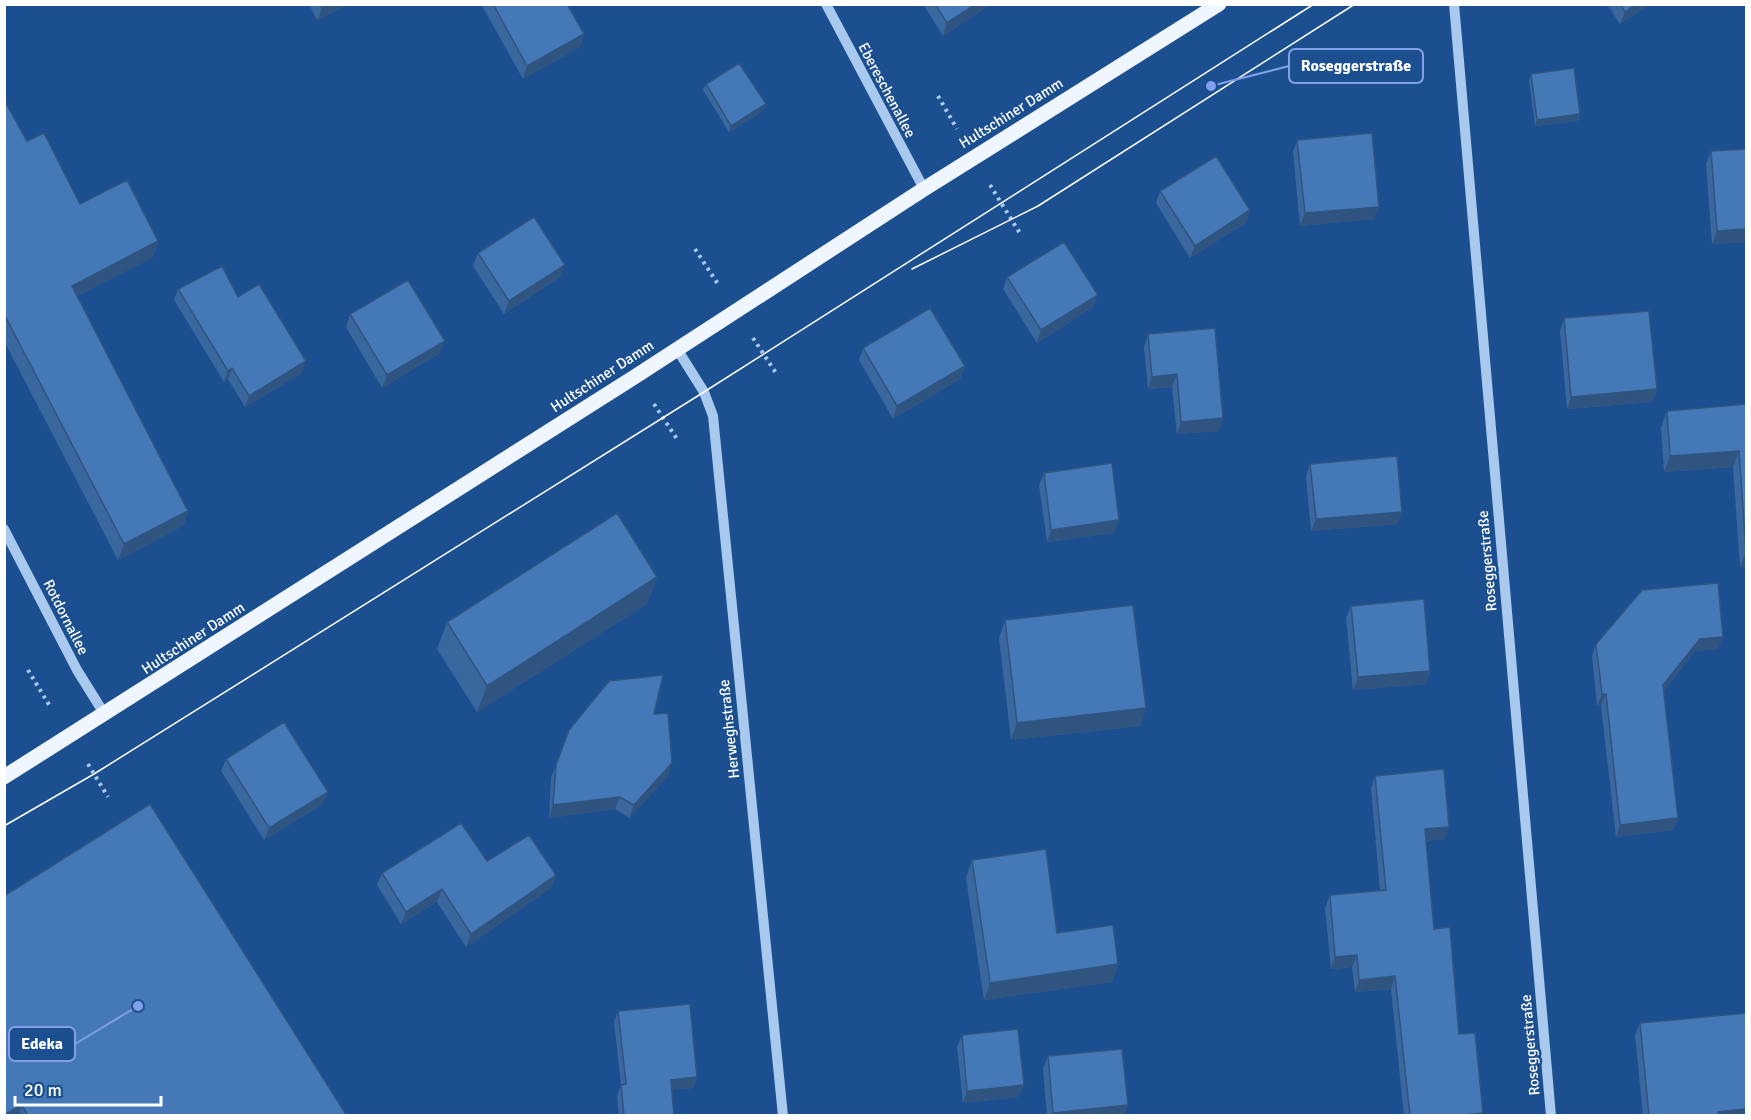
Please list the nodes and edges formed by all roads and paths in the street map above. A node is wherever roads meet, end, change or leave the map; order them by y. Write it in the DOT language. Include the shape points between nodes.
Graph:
graph roads {
  1 [pos="826,4"];
  2 [pos="1219,4"];
  3 [pos="1454,4"];
  4 [pos="924,189"];
  5 [pos="677,349"];
  6 [pos="636,376"];
  7 [pos="677,439"];
  8 [pos="4,529"];
  9 [pos="105,715"];
  10 [pos="4,777"];
  11 [pos="783,1116"];
  12 [pos="1551,1116"];
  1 -- 4 [label="street, Ebereschenallee"];
  2 -- 4 [label="main road, Hultschiner Damm"];
  3 -- 12 [label="street, Roseggerstraße"];
  4 -- 5 [label="main road, Hultschiner Damm"];
  5 -- 6 [label="main road, Hultschiner Damm"];
  5 -- 11 [label="street, Herweghstraße" via="704,392 713,416"];
  6 -- 7 [label="path"];
  6 -- 9 [label="main road, Hultschiner Damm"];
  8 -- 9 [label="street, Rotdornallee" via="77,670"];
  9 -- 10 [label="main road, Hultschiner Damm"];
}
